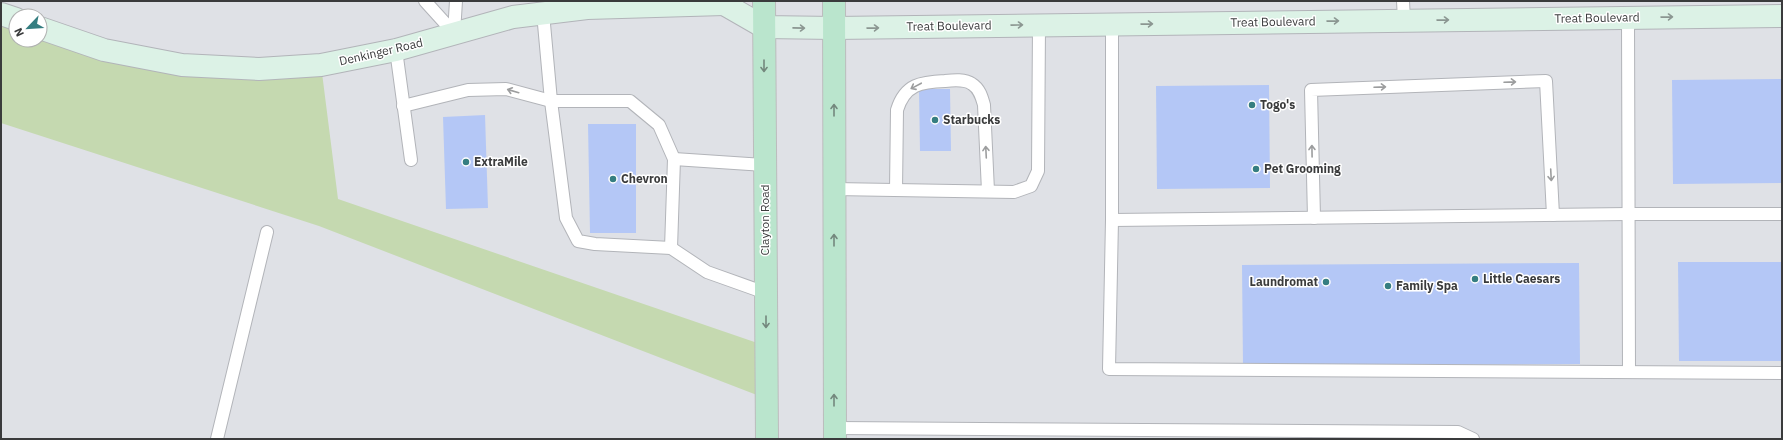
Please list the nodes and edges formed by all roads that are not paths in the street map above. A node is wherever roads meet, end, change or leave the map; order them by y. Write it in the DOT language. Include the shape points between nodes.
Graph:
graph roads {
  1 [pos="425,1"];
  2 [pos="456,1"];
  3 [pos="764,1"];
  4 [pos="834,1"];
  5 [pos="1692,1"];
  6 [pos="728,2"];
  7 [pos="1403,11"];
  8 [pos="543,13"];
  9 [pos="1782,16"];
  10 [pos="1628,18"];
  11 [pos="1112,24"];
  12 [pos="1039,25"];
  13 [pos="764,27"];
  14 [pos="834,28"];
  15 [pos="48,31"];
  16 [pos="454,33"];
  17 [pos="396,50"];
  18 [pos="551,101"];
  19 [pos="404,106"];
  20 [pos="411,160"];
  21 [pos="674,160"];
  22 [pos="765,165"];
  23 [pos="834,189"];
  24 [pos="896,190"];
  25 [pos="988,191"];
  26 [pos="1628,214"];
  27 [pos="1782,214"];
  28 [pos="1553,215"];
  29 [pos="1314,218"];
  30 [pos="1112,220"];
  31 [pos="267,232"];
  32 [pos="671,248"];
  33 [pos="766,293"];
  34 [pos="1629,372"];
  35 [pos="1782,373"];
  36 [pos="834,433"];
  37 [pos="1061,434"];
  38 [pos="217,439"];
  39 [pos="767,439"];
  40 [pos="1473,439"];
  1 -- 16 [label="lane"];
  2 -- 16 [label="lane"];
  3 -- 13 [label="main road, Clayton Road"];
  4 -- 14 [label="main road"];
  5 -- 10 [label="main road" via="1647,2"];
  6 -- 8 [label="main road, Denkinger Road" via="587,8"];
  6 -- 13 [label="main road, Denkinger Road"];
  7 -- 10 [label="main road, Treat Boulevard, one-way"];
  11 -- 7 [label="main road, Treat Boulevard, one-way"];
  8 -- 16 [label="main road, Denkinger Road" via="513,17"];
  8 -- 18 [label="lane"];
  10 -- 9 [label="main road, Treat Boulevard, one-way"];
  10 -- 26 [label="lane"];
  11 -- 12 [label="main road, Treat Boulevard"];
  11 -- 30 [label="lane"];
  14 -- 12 [label="main road, Treat Boulevard, one-way"];
  12 -- 25 [label="lane" via="1038,171 1031,186 1014,192"];
  13 -- 14 [label="main road, Treat Boulevard, one-way"];
  13 -- 22 [label="main road, Clayton Road, one-way"];
  23 -- 14 [label="main road, one-way"];
  15 -- 17 [label="main road, Denkinger Road" via="104,50 182,65 259,69 321,65"];
  16 -- 17 [label="main road, Denkinger Road"];
  17 -- 19 [label="lane"];
  18 -- 19 [label="lane, one-way" via="506,89 468,90"];
  18 -- 21 [label="lane" via="630,101 659,125"];
  18 -- 32 [label="lane" via="566,218 578,241"];
  19 -- 20 [label="lane"];
  21 -- 22 [label="lane"];
  21 -- 32 [label="lane"];
  22 -- 33 [label="main road, Clayton Road"];
  23 -- 24 [label="lane"];
  36 -- 23 [label="main road, one-way"];
  24 -- 25 [label="lane"];
  25 -- 24 [label="lane, one-way" via="984,105 981,94 973,84 959,80 924,82 901,98 897,110"];
  26 -- 27 [label="lane"];
  26 -- 28 [label="lane"];
  26 -- 34 [label="lane"];
  28 -- 29 [label="lane"];
  29 -- 28 [label="lane, one-way" via="1311,90 1546,81"];
  29 -- 30 [label="lane"];
  30 -- 34 [label="lane" via="1109,369"];
  31 -- 38 [label="lane"];
  32 -- 33 [label="lane" via="707,272"];
  33 -- 39 [label="main road, Clayton Road, one-way"];
  34 -- 35 [label="lane"];
  36 -- 37 [label="lane"];
  37 -- 40 [label="lane" via="1458,432"];
}
